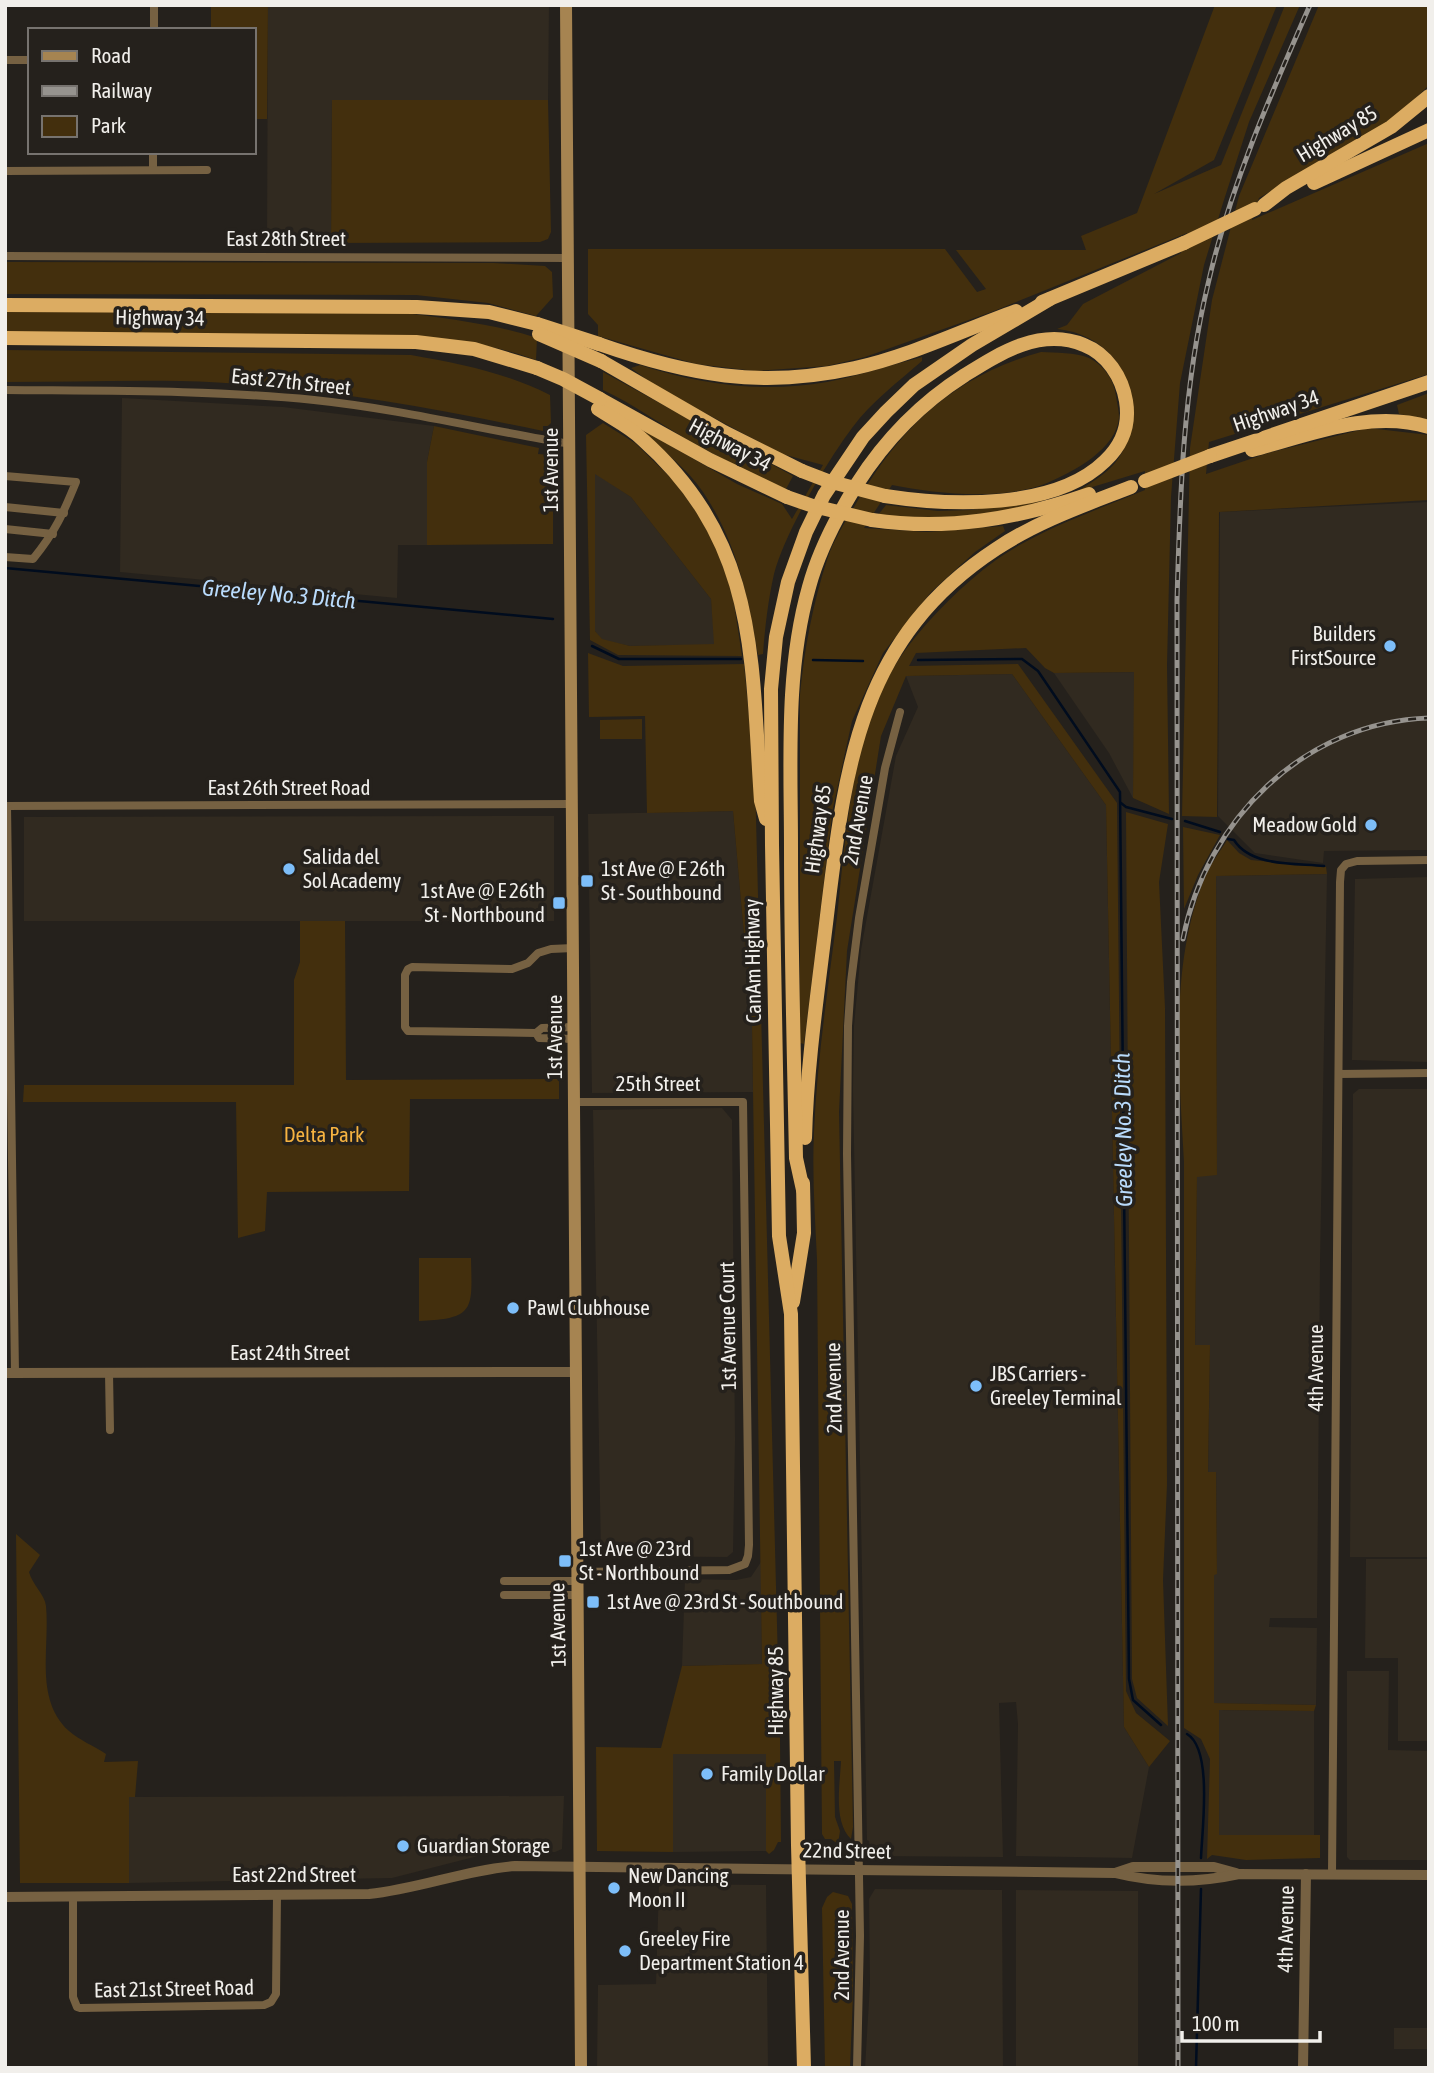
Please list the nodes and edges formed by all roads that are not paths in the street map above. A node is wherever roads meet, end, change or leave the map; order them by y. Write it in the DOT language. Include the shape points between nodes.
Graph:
graph roads {
  1 [pos="154,5"];
  2 [pos="566,5"];
  3 [pos="153,28"];
  4 [pos="5,60"];
  5 [pos="28,60"];
  6 [pos="1429,96"];
  7 [pos="1429,130"];
  8 [pos="153,154"];
  9 [pos="153,170"];
  10 [pos="207,170"];
  11 [pos="5,171"];
  12 [pos="1260,207"];
  13 [pos="5,256"];
  14 [pos="568,258"];
  15 [pos="1050,299"];
  16 [pos="5,305"];
  17 [pos="538,329"];
  18 [pos="5,338"];
  19 [pos="1429,382"];
  20 [pos="5,390"];
  21 [pos="599,404"];
  22 [pos="1429,427"];
  23 [pos="570,444"];
  24 [pos="1210,456"];
  25 [pos="5,476"];
  26 [pos="1138,484"];
  27 [pos="5,507"];
  28 [pos="64,513"];
  29 [pos="5,529"];
  30 [pos="53,534"];
  31 [pos="5,556"];
  32 [pos="900,712"];
  33 [pos="573,804"];
  34 [pos="6,806"];
  35 [pos="772,845"];
  36 [pos="1429,860"];
  37 [pos="573,948"];
  38 [pos="574,1033"];
  39 [pos="1429,1073"];
  40 [pos="1339,1074"];
  41 [pos="776,1076"];
  42 [pos="574,1102"];
  43 [pos="743,1102"];
  44 [pos="803,1190"];
  45 [pos="791,1314"];
  46 [pos="574,1372"];
  47 [pos="10,1373"];
  48 [pos="109,1373"];
  49 [pos="110,1430"];
  50 [pos="577,1576"];
  51 [pos="504,1581"];
  52 [pos="504,1595"];
  53 [pos="577,1595"];
  54 [pos="579,1867"];
  55 [pos="798,1870"];
  56 [pos="859,1870"];
  57 [pos="1306,1874"];
  58 [pos="1332,1874"];
  59 [pos="1429,1875"];
  60 [pos="277,1895"];
  61 [pos="5,1897"];
  62 [pos="73,1897"];
  63 [pos="581,2068"];
  64 [pos="804,2068"];
  65 [pos="857,2068"];
  66 [pos="1303,2068"];
  1 -- 3 [label="street"];
  2 -- 14 [label="main road, 1st Avenue"];
  4 -- 5 [label="street"];
  6 -- 12 [label="highway, Highway 85" via="1391,127"];
  7 -- 12 [label="highway, Highway 34"];
  8 -- 9 [label="street"];
  9 -- 10 [label="street"];
  9 -- 11 [label="street"];
  12 -- 15 [label="highway, Highway 34, bridge"];
  13 -- 14 [label="street, East 28th Street"];
  14 -- 23 [label="main road, 1st Avenue"];
  15 -- 17 [label="highway, Highway 34, bridge" via="857,368 751,379 661,365"];
  15 -- 35 [label="highway, Highway 85" via="914,385 863,437 824,495 798,550 776,637 771,689"];
  16 -- 17 [label="highway, Highway 34" via="417,307 489,312"];
  17 -- 44 [label="highway, bridge" via="802,471 828,481 885,496 928,501 996,500 1041,493 1086,477 1112,455 1124,434 1128,414 1123,385 1098,353 1063,339 1024,343 995,356 958,379 900,428 873,460 841,510 825,542 808,589 792,696 796,1158"];
  18 -- 21 [label="highway, Highway 34" via="396,342 537,373"];
  19 -- 24 [label="highway, Highway 34"];
  20 -- 23 [label="street, East 27th Street" via="221,393 316,400"];
  21 -- 26 [label="highway, Highway 34, bridge" via="788,497 872,520 929,525 990,521"];
  21 -- 35 [label="highway" via="640,437 693,492 728,557 743,607 761,801"];
  22 -- 24 [label="highway" via="1396,421 1362,422 1223,458"];
  23 -- 33 [label="main road, 1st Avenue"];
  24 -- 26 [label="highway, Highway 34, bridge"];
  25 -- 28 [label="street" via="76,482"];
  26 -- 44 [label="highway, Highway 85" via="1023,533 976,563 924,611 873,691 856,737 838,829 812,1037"];
  27 -- 28 [label="street"];
  28 -- 30 [label="street"];
  29 -- 30 [label="street"];
  30 -- 31 [label="street" via="33,559"];
  32 -- 56 [label="street, 2nd Avenue" via="884,768 867,868 848,1026"];
  33 -- 34 [label="street, East 26th Street Road"];
  33 -- 37 [label="main road, 1st Avenue"];
  34 -- 47 [label="street"];
  35 -- 41 [label="highway, CanAm Highway"];
  36 -- 40 [label="street, 4th Avenue" via="1357,861 1341,870"];
  37 -- 38 [label="main road, 1st Avenue"];
  37 -- 38 [label="street" via="538,953 512,969 412,967 405,975 405,1027 408,1031 536,1033 539,1038"];
  38 -- 42 [label="main road, 1st Avenue"];
  39 -- 40 [label="street"];
  40 -- 58 [label="street, 4th Avenue"];
  41 -- 45 [label="highway, Highway 85" via="779,1236"];
  42 -- 43 [label="street, 25th Street"];
  42 -- 46 [label="main road, 1st Avenue"];
  43 -- 50 [label="street, 1st Avenue Court" via="749,1550 745,1564 729,1570"];
  44 -- 45 [label="highway, Highway 85" via="804,1233"];
  45 -- 55 [label="highway, Highway 85"];
  46 -- 48 [label="street, East 24th Street"];
  46 -- 50 [label="main road, 1st Avenue"];
  47 -- 48 [label="street, East 24th Street"];
  48 -- 49 [label="street"];
  50 -- 51 [label="street"];
  50 -- 53 [label="main road, 1st Avenue"];
  52 -- 53 [label="street"];
  53 -- 54 [label="main road, 1st Avenue"];
  54 -- 55 [label="street, 22nd Street"];
  54 -- 60 [label="street, East 22nd Street" via="493,1868 391,1892"];
  54 -- 63 [label="main road, 1st Avenue"];
  55 -- 56 [label="street, 22nd Street"];
  55 -- 64 [label="highway, Highway 85"];
  56 -- 57 [label="street, 22nd Street" via="1115,1873 1177,1880"];
  56 -- 65 [label="street, 2nd Avenue"];
  57 -- 58 [label="street, 22nd Street"];
  57 -- 66 [label="street, 4th Avenue"];
  58 -- 59 [label="street, 22nd Street"];
  60 -- 62 [label="street, East 22nd Street"];
  60 -- 62 [label="street, East 21st Street Road" via="276,1994 264,2005 80,2008 73,1997"];
  61 -- 62 [label="street, East 22nd Street"];
}
